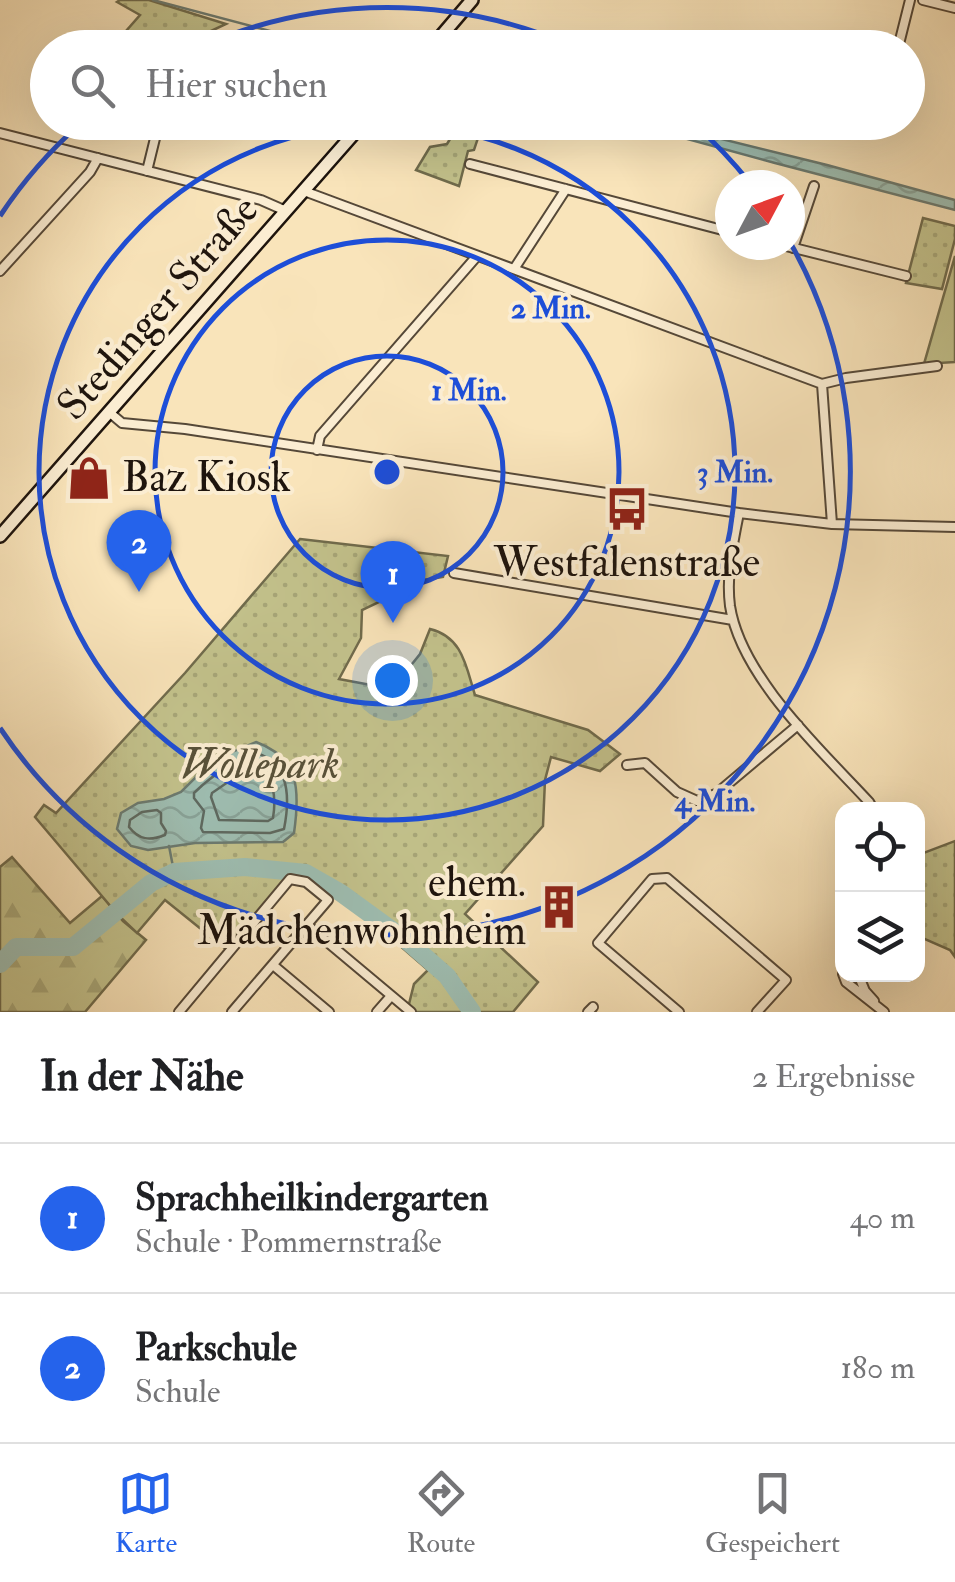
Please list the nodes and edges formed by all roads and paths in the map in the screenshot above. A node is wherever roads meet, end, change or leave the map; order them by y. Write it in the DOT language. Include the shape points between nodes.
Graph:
graph roads {
  1 [pos="472,0"];
  2 [pos="910,0"];
  3 [pos="923,0"];
  4 [pos="955,8"];
  5 [pos="446,30"];
  6 [pos="902,30"];
  7 [pos="0,133"];
  8 [pos="154,140"];
  9 [pos="348,140"];
  10 [pos="98,158"];
  11 [pos="470,164"];
  12 [pos="147,170"];
  13 [pos="814,186"];
  14 [pos="566,189"];
  15 [pos="304,190"];
  16 [pos="286,211"];
  17 [pos="805,214"];
  18 [pos="715,228"];
  19 [pos="805,251"];
  20 [pos="477,256"];
  21 [pos="514,269"];
  22 [pos="0,270"];
  23 [pos="906,276"];
  24 [pos="938,366"];
  25 [pos="822,384"];
  26 [pos="109,412"];
  27 [pos="316,450"];
  28 [pos="739,513"];
  29 [pos="832,524"];
  30 [pos="955,526"];
  31 [pos="0,536"];
  32 [pos="454,573"];
  33 [pos="733,620"];
  34 [pos="798,724"];
  35 [pos="627,765"];
  36 [pos="867,802"];
  37 [pos="307,925"];
  38 [pos="273,965"];
  39 [pos="846,982"];
  40 [pos="861,982"];
  41 [pos="391,996"];
  42 [pos="240,1004"];
  43 [pos="882,1010"];
  44 [pos="178,1012"];
  45 [pos="232,1012"];
  46 [pos="250,1012"];
  47 [pos="329,1012"];
  48 [pos="377,1012"];
  49 [pos="411,1012"];
  50 [pos="679,1012"];
  51 [pos="758,1012"];
  1 -- 5 [label="main road"];
  2 -- 6 [label="street"];
  3 -- 4 [label="street"];
  7 -- 10 [label="street"];
  8 -- 12 [label="street"];
  9 -- 15 [label="main road, Stedinger Straße"];
  10 -- 12 [label="street"];
  10 -- 22 [label="street"];
  11 -- 14 [label="street"];
  12 -- 16 [label="street"];
  13 -- 17 [label="street"];
  14 -- 18 [label="street"];
  14 -- 21 [label="street"];
  15 -- 16 [label="main road, Stedinger Straße"];
  15 -- 20 [label="street"];
  16 -- 26 [label="main road, Stedinger Straße"];
  19 -- 23 [label="street"];
  20 -- 21 [label="street"];
  20 -- 27 [label="street" via="320,436"];
  21 -- 25 [label="street"];
  24 -- 25 [label="street"];
  25 -- 29 [label="street"];
  26 -- 27 [label="street" via="122,423"];
  26 -- 31 [label="main road, Stedinger Straße"];
  27 -- 28 [label="street"];
  28 -- 29 [label="street"];
  28 -- 33 [label="street" via="731,556"];
  29 -- 30 [label="street"];
  32 -- 33 [label="street"];
  33 -- 34 [label="street" via="752,665"];
  34 -- 35 [label="street" via="716,794 697,801 645,763"];
  34 -- 36 [label="street"];
  37 -- 38 [label="street"];
  37 -- 41 [label="street"];
  37 -- 44 [label="street" via="328,900 306,882 290,880"];
  38 -- 42 [label="street"];
  38 -- 47 [label="street"];
  39 -- 43 [label="street"];
  40 -- 43 [label="street"];
  41 -- 48 [label="street"];
  41 -- 49 [label="street"];
  42 -- 45 [label="street"];
  42 -- 46 [label="street"];
  50 -- 51 [label="street" via="598,943 652,879 666,878 786,980"];
}
